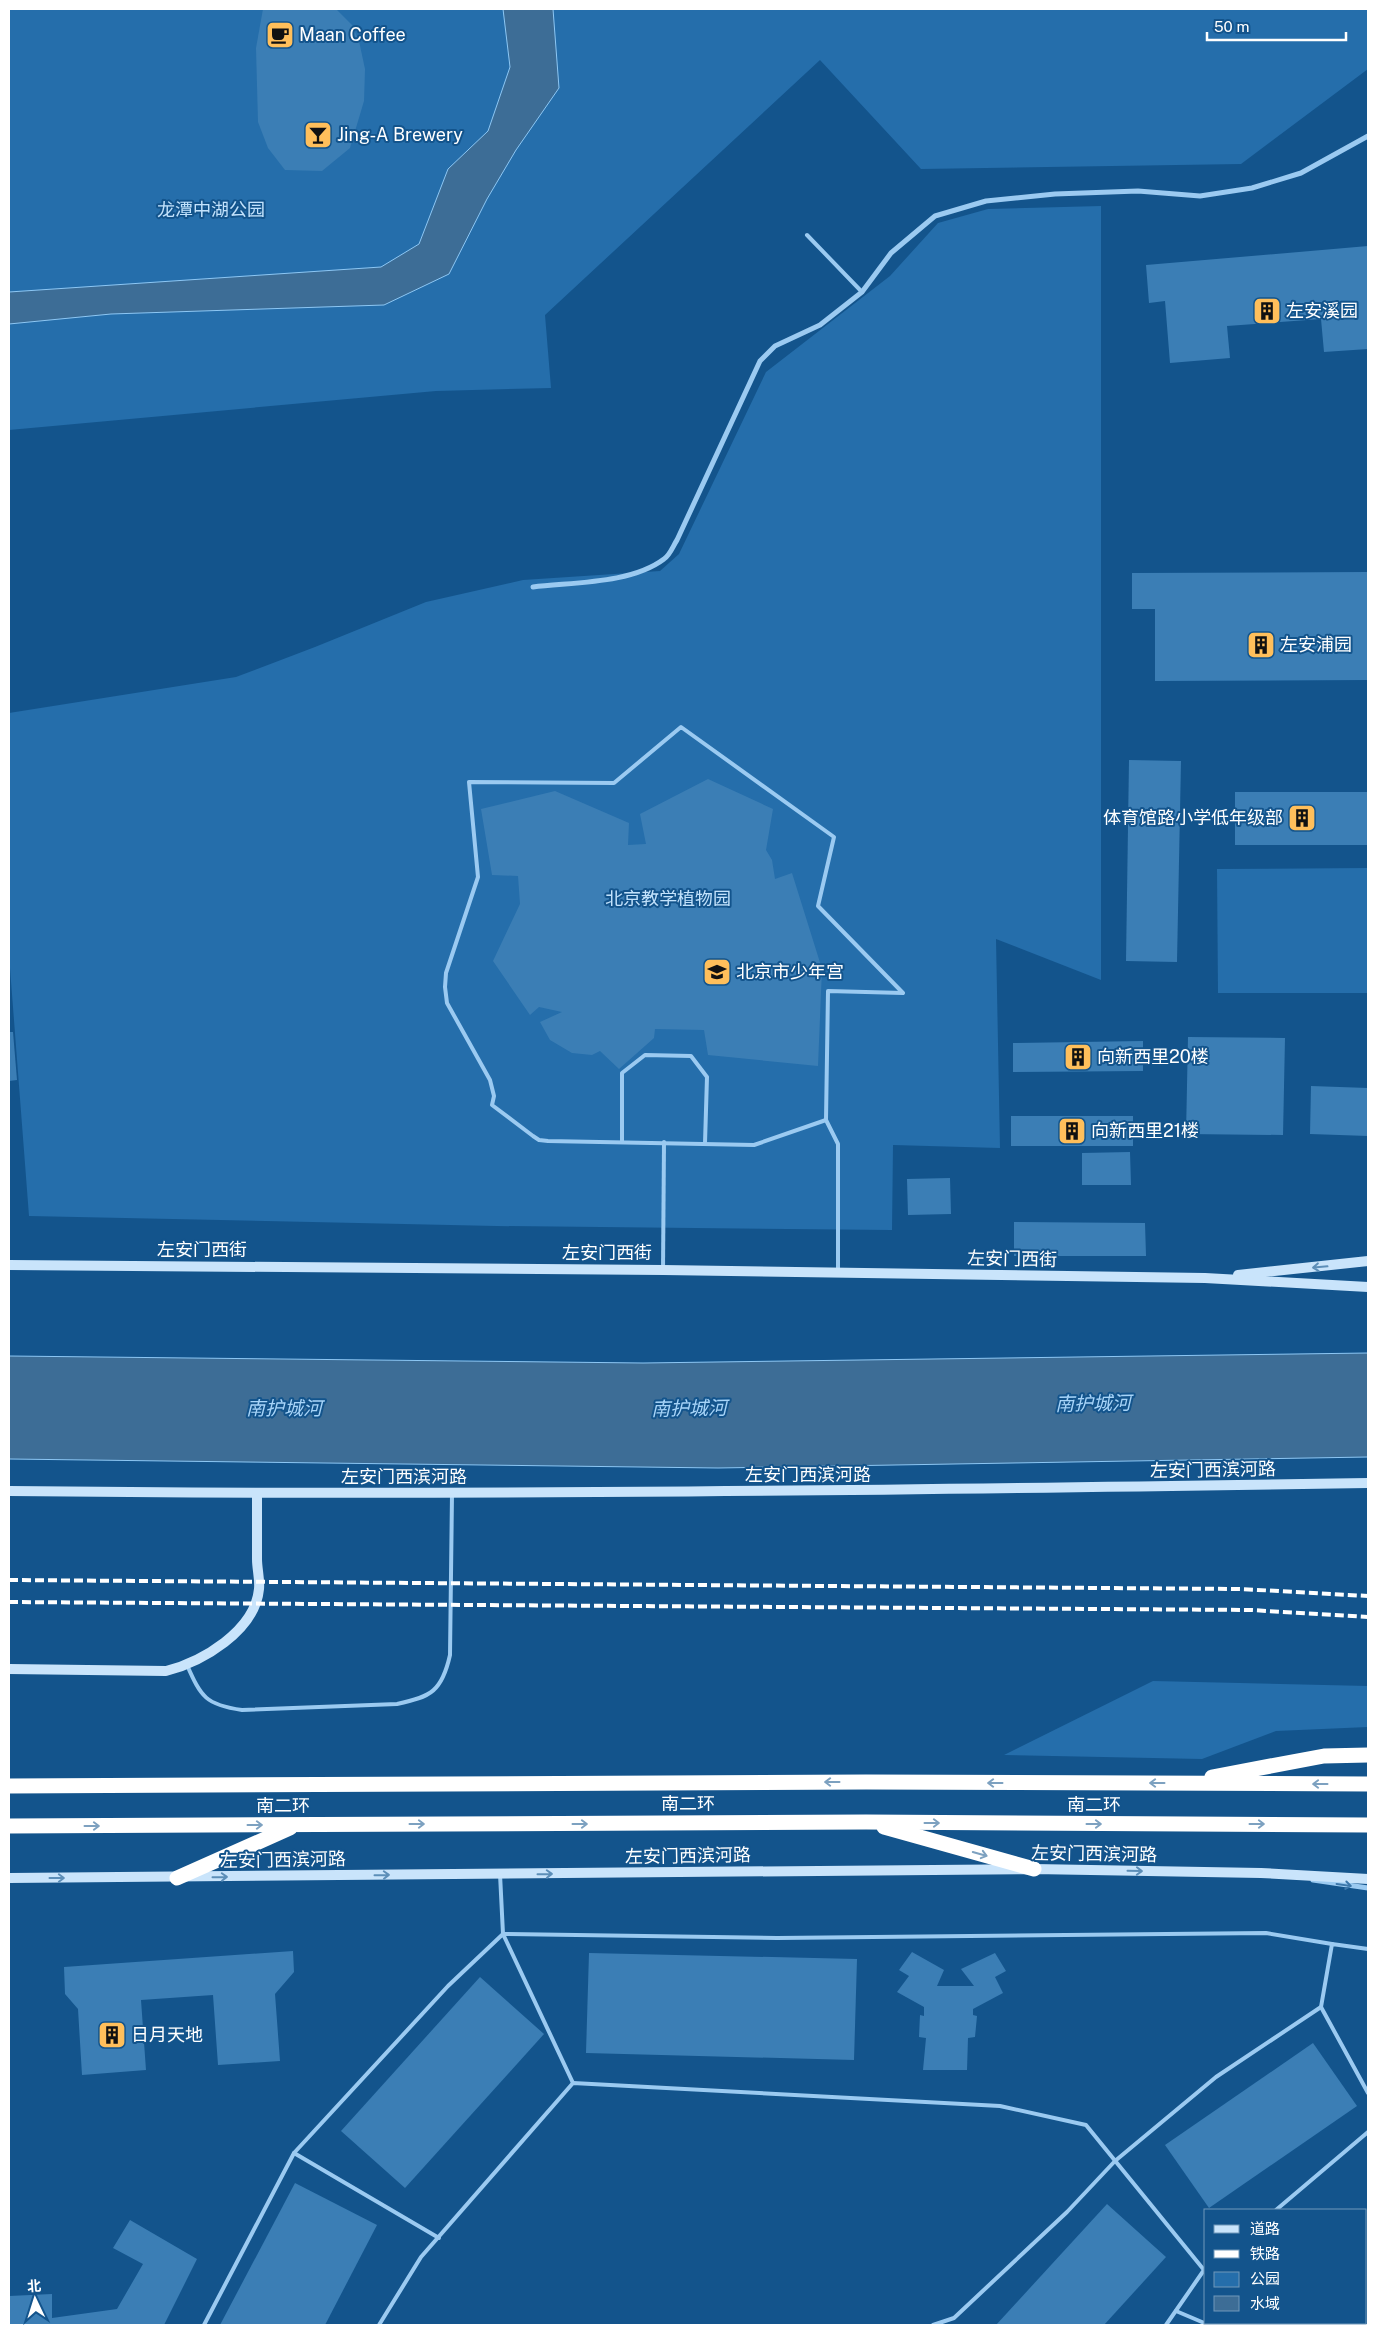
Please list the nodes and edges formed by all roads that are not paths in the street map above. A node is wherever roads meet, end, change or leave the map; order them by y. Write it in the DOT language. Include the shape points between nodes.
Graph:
graph roads {
  1 [pos="1368,136"];
  2 [pos="807,235"];
  3 [pos="862,292"];
  4 [pos="533,587"];
  5 [pos="826,1120"];
  6 [pos="622,1142"];
  7 [pos="664,1142"];
  8 [pos="705,1143"];
  9 [pos="1368,1261"];
  10 [pos="9,1265"];
  11 [pos="663,1270"];
  12 [pos="838,1272"];
  13 [pos="1205,1278"];
  14 [pos="1368,1287"];
  15 [pos="1368,1483"];
  16 [pos="9,1491"];
  17 [pos="257,1494"];
  18 [pos="452,1494"];
  19 [pos="187,1666"];
  20 [pos="9,1669"];
  21 [pos="1368,1755"];
  22 [pos="1177,1784"];
  23 [pos="1368,1784"];
  24 [pos="9,1786"];
  25 [pos="866,1822"];
  26 [pos="297,1825"];
  27 [pos="1368,1825"];
  28 [pos="9,1826"];
  29 [pos="1034,1869"];
  30 [pos="1261,1873"];
  31 [pos="500,1874"];
  32 [pos="9,1878"];
  33 [pos="177,1878"];
  34 [pos="1368,1879"];
  35 [pos="1368,1888"];
  36 [pos="503,1934"];
  37 [pos="1332,1944"];
  38 [pos="1368,1949"];
  39 [pos="1321,2007"];
  40 [pos="573,2083"];
  41 [pos="1368,2093"];
  42 [pos="1368,2132"];
  43 [pos="294,2153"];
  44 [pos="1114,2161"];
  45 [pos="1277,2209"];
  46 [pos="439,2238"];
  47 [pos="1204,2272"];
  48 [pos="1201,2274"];
  49 [pos="1176,2311"];
  50 [pos="1204,2323"];
  51 [pos="204,2325"];
  52 [pos="379,2325"];
  53 [pos="933,2325"];
  54 [pos="1166,2325"];
  1 -- 3 [label="street" via="1301,173 1252,188 1200,196 1138,191 1055,194 986,201 935,216 891,254"];
  2 -- 3 [label="lane"];
  3 -- 4 [label="street" via="820,325 775,346 760,362 678,540 666,558 644,571 617,578"];
  5 -- 6 [label="lane" via="828,990 903,993 818,906 834,837 681,727 614,783 469,782 478,877 446,973 446,1003 490,1080 494,1096 492,1105 539,1140"];
  5 -- 8 [label="lane" via="754,1145"];
  5 -- 12 [label="lane" via="838,1144"];
  6 -- 7 [label="lane"];
  6 -- 8 [label="lane" via="622,1073 645,1055 691,1056 707,1077"];
  7 -- 8 [label="lane"];
  7 -- 11 [label="lane"];
  9 -- 13 [label="street, 左安门西街, one-way"];
  10 -- 11 [label="street, 左安门西街"];
  11 -- 12 [label="street, 左安门西街"];
  12 -- 13 [label="street, 左安门西街"];
  13 -- 14 [label="street, 左安门西街"];
  15 -- 18 [label="street, 左安门西滨河路"];
  16 -- 17 [label="street, 左安门西滨河路"];
  17 -- 18 [label="street, 左安门西滨河路"];
  17 -- 19 [label="street" via="259,1590 249,1615 215,1651"];
  18 -- 19 [label="lane" via="450,1655 445,1675 422,1699 397,1704 242,1710 219,1707 199,1692"];
  19 -- 20 [label="street" via="166,1671"];
  21 -- 22 [label="highway" via="1324,1756"];
  23 -- 22 [label="highway, 南二环, one-way"];
  22 -- 24 [label="highway, 南二环, one-way" via="866,1782"];
  26 -- 25 [label="highway, 南二环, one-way"];
  25 -- 27 [label="highway, 南二环, one-way"];
  25 -- 29 [label="highway, one-way"];
  28 -- 26 [label="highway, 南二环, one-way"];
  26 -- 33 [label="highway"];
  29 -- 30 [label="street, 左安门西滨河路, one-way"];
  31 -- 29 [label="street, 左安门西滨河路, one-way"];
  30 -- 34 [label="street, 左安门西滨河路"];
  30 -- 35 [label="street, one-way"];
  33 -- 31 [label="street, 左安门西滨河路, one-way"];
  31 -- 36 [label="lane"];
  32 -- 33 [label="street, 左安门西滨河路, one-way"];
  36 -- 37 [label="lane" via="777,1938 1266,1933"];
  36 -- 40 [label="lane"];
  36 -- 43 [label="lane" via="448,1986"];
  37 -- 38 [label="lane"];
  37 -- 39 [label="lane"];
  39 -- 41 [label="lane"];
  39 -- 44 [label="lane" via="1216,2077"];
  40 -- 44 [label="lane" via="1000,2106 1086,2125"];
  40 -- 46 [label="lane"];
  42 -- 45 [label="lane"];
  43 -- 46 [label="lane"];
  43 -- 51 [label="lane"];
  44 -- 48 [label="lane" via="1204,2270"];
  44 -- 53 [label="lane" via="1067,2212 954,2318"];
  46 -- 52 [label="lane" via="422,2258"];
  47 -- 48 [label="lane"];
  48 -- 49 [label="lane"];
  49 -- 50 [label="lane"];
  49 -- 54 [label="lane"];
}
